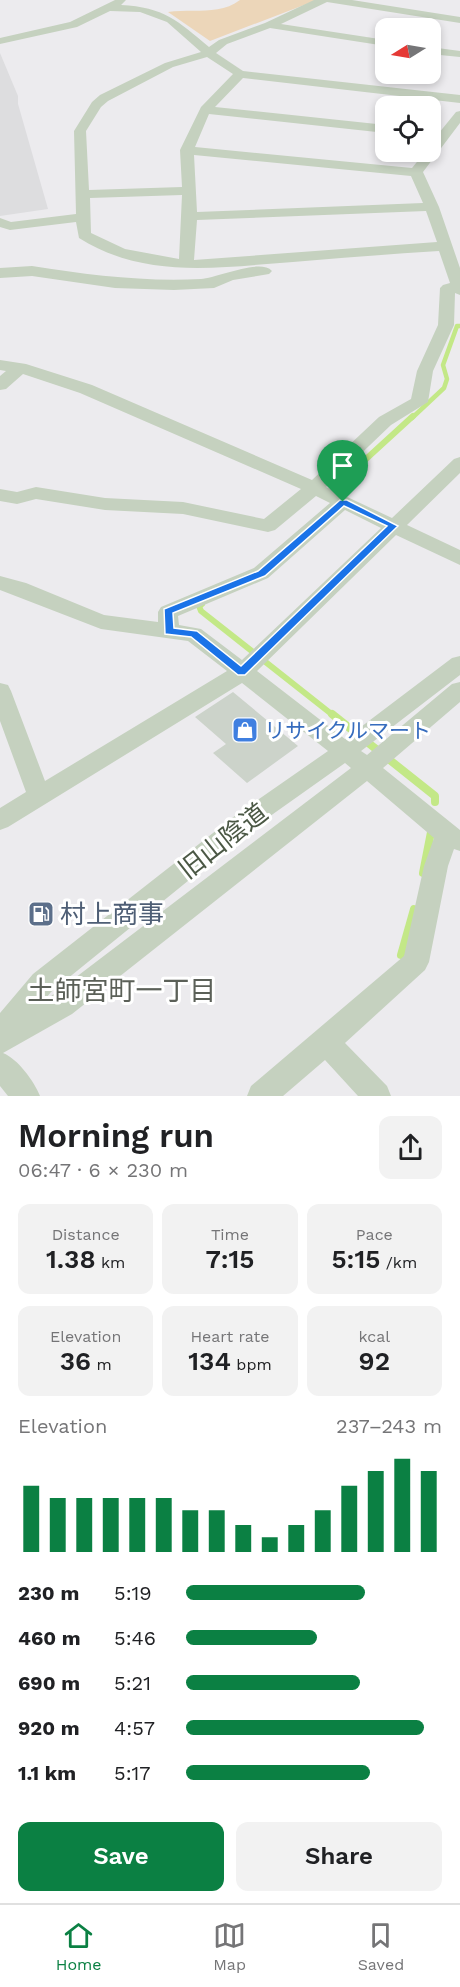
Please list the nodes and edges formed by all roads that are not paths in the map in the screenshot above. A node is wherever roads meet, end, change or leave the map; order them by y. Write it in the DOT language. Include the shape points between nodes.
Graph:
graph roads {
  1 [pos="123,0"];
  2 [pos="323,0"];
  3 [pos="331,0"];
  4 [pos="111,8"];
  5 [pos="460,20"];
  6 [pos="269,25"];
  7 [pos="0,41"];
  8 [pos="375,41"];
  9 [pos="441,51"];
  10 [pos="209,52"];
  11 [pos="460,54"];
  12 [pos="240,74"];
  13 [pos="460,99"];
  14 [pos="206,110"];
  15 [pos="460,115"];
  16 [pos="375,128"];
  17 [pos="441,131"];
  18 [pos="186,150"];
  19 [pos="422,162"];
  20 [pos="416,172"];
  21 [pos="187,191"];
  22 [pos="81,194"];
  23 [pos="432,207"];
  24 [pos="190,216"];
  25 [pos="83,218"];
  26 [pos="0,222"];
  27 [pos="446,246"];
  28 [pos="394,249"];
  29 [pos="186,265"];
  30 [pos="0,273"];
  31 [pos="459,289"];
  32 [pos="0,365"];
  33 [pos="20,368"];
  34 [pos="0,385"];
  35 [pos="460,463"];
  36 [pos="314,488"];
  37 [pos="0,495"];
  38 [pos="343,502"];
  39 [pos="393,526"];
  40 [pos="460,558"];
  41 [pos="0,583"];
  42 [pos="169,631"];
  43 [pos="460,664"];
  44 [pos="242,672"];
  45 [pos="460,690"];
  46 [pos="0,691"];
  47 [pos="345,751"];
  48 [pos="367,768"];
  49 [pos="39,796"];
  50 [pos="0,820"];
  51 [pos="454,838"];
  52 [pos="0,1033"];
  53 [pos="0,1041"];
  54 [pos="326,1042"];
  55 [pos="0,1065"];
  56 [pos="26,1096"];
  57 [pos="261,1096"];
  58 [pos="378,1096"];
  1 -- 4 [label="street"];
  2 -- 6 [label="street"];
  3 -- 5 [label="street"];
  4 -- 7 [label="street" via="73,26"];
  4 -- 10 [label="street" via="156,13 171,20"];
  6 -- 8 [label="street"];
  6 -- 10 [label="street" via="223,42"];
  9 -- 11 [label="street"];
  10 -- 12 [label="street"];
  10 -- 22 [label="street" via="169,65 96,105 80,131"];
  12 -- 13 [label="street"];
  12 -- 14 [label="street"];
  14 -- 16 [label="street"];
  14 -- 18 [label="street"];
  15 -- 17 [label="street"];
  18 -- 20 [label="street"];
  18 -- 21 [label="street"];
  19 -- 20 [label="street"];
  20 -- 23 [label="street"];
  21 -- 22 [label="street"];
  21 -- 24 [label="street"];
  22 -- 25 [label="street"];
  23 -- 24 [label="street"];
  23 -- 27 [label="street"];
  24 -- 29 [label="street"];
  25 -- 26 [label="street" via="10,226"];
  25 -- 29 [label="street" via="84,235 98,245"];
  27 -- 28 [label="street"];
  27 -- 31 [label="street"];
  28 -- 29 [label="street"];
  28 -- 30 [label="street" via="385,256 228,276 214,283 115,283 32,271"];
  31 -- 36 [label="street" via="448,288 446,325 425,370 419,402 385,421"];
  32 -- 33 [label="street"];
  33 -- 34 [label="street"];
  33 -- 36 [label="street" via="86,389"];
  35 -- 39 [label="street"];
  36 -- 37 [label="street" via="268,526 183,508 105,504 36,493 17,498"];
  36 -- 38 [label="street"];
  38 -- 39 [label="street"];
  38 -- 42 [label="street" via="261,573 168,612"];
  39 -- 40 [label="street"];
  39 -- 44 [label="street"];
  41 -- 42 [label="street" via="101,622"];
  42 -- 44 [label="street" via="194,634"];
  43 -- 47 [label="street, 旧山陰道"];
  44 -- 47 [label="street"];
  44 -- 49 [label="street"];
  45 -- 48 [label="street"];
  46 -- 49 [label="street"];
  47 -- 48 [label="street"];
  47 -- 52 [label="street, 旧山陰道" via="244,822 42,983"];
  48 -- 51 [label="street"];
  48 -- 53 [label="street" via="63,1005"];
  49 -- 50 [label="street"];
  51 -- 54 [label="street" via="436,866 416,962"];
  54 -- 57 [label="street"];
  54 -- 58 [label="street"];
  55 -- 56 [label="street"];
}
